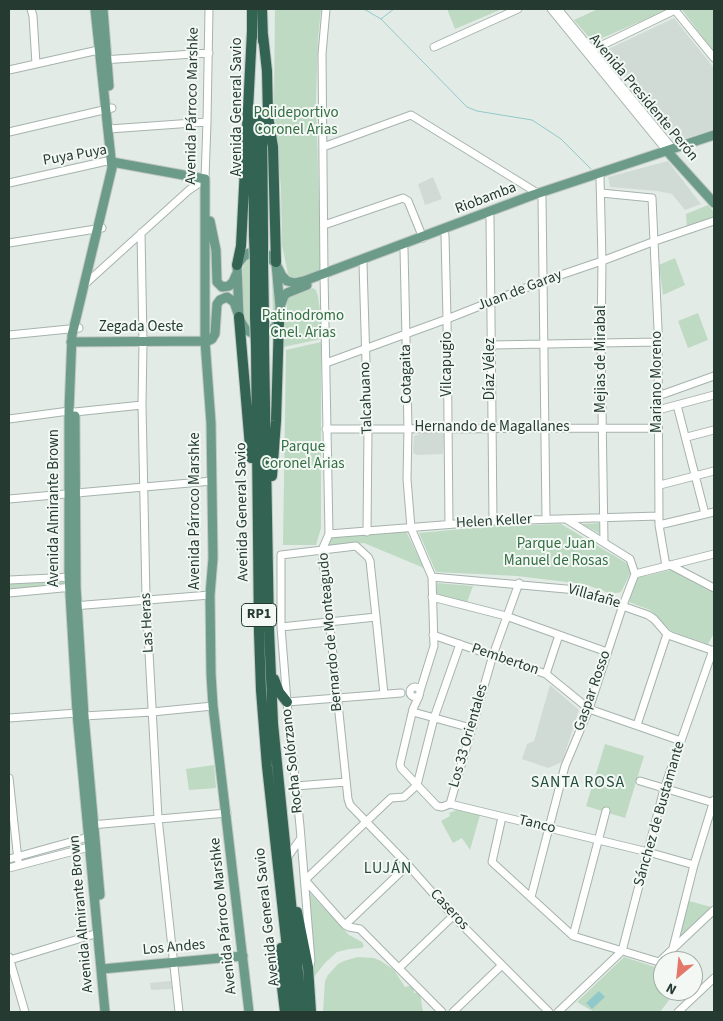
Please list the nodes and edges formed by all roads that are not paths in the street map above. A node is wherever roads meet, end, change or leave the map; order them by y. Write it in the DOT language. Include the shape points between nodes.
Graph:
graph roads {
  1 [pos="31,9"];
  2 [pos="96,9"];
  3 [pos="103,9"];
  4 [pos="209,9"];
  5 [pos="252,9"];
  6 [pos="262,9"];
  7 [pos="326,9"];
  8 [pos="518,9"];
  9 [pos="551,9"];
  10 [pos="558,9"];
  11 [pos="675,9"];
  12 [pos="252,31"];
  13 [pos="263,35"];
  14 [pos="434,47"];
  15 [pos="102,49"];
  16 [pos="589,51"];
  17 [pos="209,53"];
  18 [pos="714,58"];
  19 [pos="103,60"];
  20 [pos="36,64"];
  21 [pos="9,70"];
  22 [pos="109,109"];
  23 [pos="207,122"];
  24 [pos="111,129"];
  25 [pos="9,132"];
  26 [pos="714,135"];
  27 [pos="714,140"];
  28 [pos="323,148"];
  29 [pos="672,152"];
  30 [pos="114,162"];
  31 [pos="600,177"];
  32 [pos="205,180"];
  33 [pos="9,183"];
  34 [pos="601,193"];
  35 [pos="714,195"];
  36 [pos="538,196"];
  37 [pos="714,203"];
  38 [pos="206,204"];
  39 [pos="490,217"];
  40 [pos="714,221"];
  41 [pos="324,224"];
  42 [pos="100,228"];
  43 [pos="141,233"];
  44 [pos="259,235"];
  45 [pos="445,235"];
  46 [pos="423,238"];
  47 [pos="655,241"];
  48 [pos="9,243"];
  49 [pos="404,249"];
  50 [pos="602,261"];
  51 [pos="276,263"];
  52 [pos="363,264"];
  53 [pos="237,267"];
  54 [pos="324,276"];
  55 [pos="543,281"];
  56 [pos="87,282"];
  57 [pos="490,303"];
  58 [pos="280,307"];
  59 [pos="239,317"];
  60 [pos="447,319"];
  61 [pos="279,321"];
  62 [pos="76,328"];
  63 [pos="406,333"];
  64 [pos="9,335"];
  65 [pos="205,341"];
  66 [pos="74,342"];
  67 [pos="143,342"];
  68 [pos="658,342"];
  69 [pos="601,343"];
  70 [pos="544,344"];
  71 [pos="491,345"];
  72 [pos="260,347"];
  73 [pos="366,348"];
  74 [pos="326,363"];
  75 [pos="714,376"];
  76 [pos="714,395"];
  77 [pos="658,396"];
  78 [pos="677,404"];
  79 [pos="142,405"];
  80 [pos="658,410"];
  81 [pos="72,411"];
  82 [pos="9,419"];
  83 [pos="491,428"];
  84 [pos="545,428"];
  85 [pos="602,428"];
  86 [pos="658,428"];
  87 [pos="326,429"];
  88 [pos="368,429"];
  89 [pos="408,429"];
  90 [pos="448,429"];
  91 [pos="714,430"];
  92 [pos="687,437"];
  93 [pos="714,471"];
  94 [pos="696,475"];
  95 [pos="212,481"];
  96 [pos="660,485"];
  97 [pos="144,488"];
  98 [pos="72,493"];
  99 [pos="9,499"];
  100 [pos="714,512"];
  101 [pos="705,514"];
  102 [pos="659,516"];
  103 [pos="267,517"];
  104 [pos="604,518"];
  105 [pos="546,519"];
  106 [pos="566,519"];
  107 [pos="493,521"];
  108 [pos="449,524"];
  109 [pos="659,525"];
  110 [pos="411,528"];
  111 [pos="367,532"];
  112 [pos="258,534"];
  113 [pos="329,534"];
  114 [pos="604,542"];
  115 [pos="322,550"];
  116 [pos="714,554"];
  117 [pos="668,566"];
  118 [pos="635,574"];
  119 [pos="72,577"];
  120 [pos="432,577"];
  121 [pos="9,580"];
  122 [pos="518,583"];
  123 [pos="72,587"];
  124 [pos="714,588"];
  125 [pos="9,593"];
  126 [pos="210,595"];
  127 [pos="432,596"];
  128 [pos="146,601"];
  129 [pos="623,605"];
  130 [pos="74,606"];
  131 [pos="506,616"];
  132 [pos="376,617"];
  133 [pos="328,622"];
  134 [pos="282,627"];
  135 [pos="667,634"];
  136 [pos="433,635"];
  137 [pos="559,636"];
  138 [pos="460,644"];
  139 [pos="714,651"];
  140 [pos="607,652"];
  141 [pos="492,655"];
  142 [pos="270,660"];
  143 [pos="546,674"];
  144 [pos="414,692"];
  145 [pos="384,694"];
  146 [pos="337,698"];
  147 [pos="287,702"];
  148 [pos="213,706"];
  149 [pos="589,709"];
  150 [pos="413,710"];
  151 [pos="152,712"];
  152 [pos="81,715"];
  153 [pos="9,718"];
  154 [pos="434,718"];
  155 [pos="637,725"];
  156 [pos="471,728"];
  157 [pos="682,741"];
  158 [pos="9,778"];
  159 [pos="640,781"];
  160 [pos="346,782"];
  161 [pos="417,785"];
  162 [pos="296,786"];
  163 [pos="664,789"];
  164 [pos="714,802"];
  165 [pos="450,804"];
  166 [pos="350,805"];
  167 [pos="606,811"];
  168 [pos="227,813"];
  169 [pos="502,816"];
  170 [pos="158,818"];
  171 [pos="366,822"];
  172 [pos="91,825"];
  173 [pos="549,828"];
  174 [pos="92,836"];
  175 [pos="301,838"];
  176 [pos="599,840"];
  177 [pos="92,846"];
  178 [pos="648,852"];
  179 [pos="286,858"];
  180 [pos="9,859"];
  181 [pos="18,861"];
  182 [pos="408,864"];
  183 [pos="694,865"];
  184 [pos="9,868"];
  185 [pos="304,880"];
  186 [pos="284,881"];
  187 [pos="530,897"];
  188 [pos="714,910"];
  189 [pos="453,916"];
  190 [pos="345,924"];
  191 [pos="98,932"];
  192 [pos="573,936"];
  193 [pos="672,949"];
  194 [pos="622,950"];
  195 [pos="242,956"];
  196 [pos="9,960"];
  197 [pos="174,962"];
  198 [pos="502,965"];
  199 [pos="308,967"];
  200 [pos="104,968"];
  201 [pos="399,968"];
  202 [pos="714,978"];
  203 [pos="24,1012"];
  204 [pos="105,1012"];
  205 [pos="110,1012"];
  206 [pos="179,1012"];
  207 [pos="249,1012"];
  208 [pos="285,1012"];
  209 [pos="294,1012"];
  210 [pos="302,1012"];
  211 [pos="312,1012"];
  212 [pos="442,1012"];
  213 [pos="453,1012"];
  214 [pos="549,1012"];
  215 [pos="558,1012"];
  216 [pos="678,1012"];
  1 -- 20 [label="street"];
  2 -- 15 [label="main road, Avenida Almirante Brown"];
  3 -- 15 [label="main road, Avenida Almirante Brown"];
  4 -- 17 [label="street, Avenida Párroco Marshke"];
  5 -- 12 [label="highway, Avenida General Savio / RP1"];
  6 -- 13 [label="highway, Avenida General Savio / RP1"];
  7 -- 28 [label="street, Bernardo de Monteagudo" via="322,54"];
  8 -- 14 [label="street"];
  9 -- 16 [label="street, Avenida Presidente Perón"];
  10 -- 16 [label="street, Avenida Presidente Perón"];
  11 -- 16 [label="street"];
  11 -- 18 [label="street"];
  12 -- 44 [label="highway, Avenida General Savio / RP1"];
  12 -- 53 [label="highway" via="241,246"];
  13 -- 44 [label="highway, Avenida General Savio / RP1"];
  13 -- 51 [label="highway" via="273,147"];
  15 -- 19 [label="main road, Avenida Almirante Brown"];
  15 -- 20 [label="street"];
  16 -- 29 [label="street, Avenida Presidente Perón"];
  17 -- 19 [label="street"];
  17 -- 23 [label="street, Avenida Párroco Marshke"];
  19 -- 22 [label="main road, Avenida Almirante Brown"];
  20 -- 21 [label="street"];
  22 -- 24 [label="main road, Avenida Almirante Brown"];
  22 -- 25 [label="street"];
  23 -- 24 [label="street"];
  23 -- 32 [label="street, Avenida Párroco Marshke"];
  24 -- 30 [label="main road, Avenida Almirante Brown"];
  26 -- 29 [label="main road, Riobamba"];
  27 -- 29 [label="main road, Riobamba"];
  28 -- 36 [label="street" via="411,115"];
  28 -- 41 [label="street, Bernardo de Monteagudo"];
  29 -- 31 [label="main road, Riobamba"];
  29 -- 35 [label="main road, Avenida Presidente Perón"];
  29 -- 36 [label="main road, Riobamba"];
  29 -- 37 [label="main road, Avenida Presidente Perón"];
  30 -- 32 [label="main road, Puya Puya"];
  30 -- 33 [label="street, Puya Puya"];
  30 -- 42 [label="main road, Avenida Almirante Brown" via="117,169"];
  31 -- 34 [label="street, Mejias de Mirabal"];
  31 -- 36 [label="main road, Riobamba"];
  32 -- 38 [label="main road, Avenida Párroco Marshke"];
  32 -- 43 [label="street" via="189,190"];
  34 -- 47 [label="street, Mariano Moreno" via="652,198"];
  34 -- 50 [label="street, Mejias de Mirabal"];
  36 -- 39 [label="main road, Riobamba"];
  36 -- 46 [label="main road, Riobamba"];
  36 -- 55 [label="street"];
  38 -- 53 [label="main road" via="216,250 218,284 229,286"];
  38 -- 65 [label="main road, Avenida Párroco Marshke"];
  39 -- 45 [label="main road, Riobamba"];
  39 -- 57 [label="street, Díaz Vélez"];
  40 -- 47 [label="street, Juan de Garay"];
  41 -- 46 [label="street" via="406,198"];
  41 -- 54 [label="street, Bernardo de Monteagudo"];
  42 -- 48 [label="street"];
  42 -- 56 [label="main road, Avenida Almirante Brown"];
  43 -- 56 [label="street"];
  43 -- 67 [label="street, Las Heras"];
  44 -- 72 [label="highway, Avenida General Savio / RP1, bridge"];
  45 -- 49 [label="main road, Riobamba"];
  45 -- 60 [label="street, Vilcapugio"];
  46 -- 54 [label="main road, Riobamba"];
  47 -- 50 [label="street, Juan de Garay"];
  47 -- 68 [label="street, Mariano Moreno"];
  49 -- 52 [label="main road, Riobamba"];
  49 -- 63 [label="street, Cotagaita"];
  50 -- 55 [label="street, Juan de Garay"];
  50 -- 69 [label="street, Mejias de Mirabal"];
  51 -- 53 [label="main road" via="268,255 253,253 245,256"];
  51 -- 54 [label="main road, Riobamba" via="282,276 292,283"];
  51 -- 58 [label="main road"];
  52 -- 54 [label="main road, Riobamba"];
  52 -- 73 [label="street, Talcahuano"];
  53 -- 59 [label="main road"];
  54 -- 58 [label="main road, Riobamba" via="287,293"];
  54 -- 74 [label="street, Bernardo de Monteagudo"];
  55 -- 57 [label="street, Juan de Garay"];
  55 -- 70 [label="street"];
  56 -- 62 [label="main road, Avenida Almirante Brown"];
  57 -- 60 [label="street, Juan de Garay"];
  57 -- 71 [label="street, Díaz Vélez"];
  58 -- 61 [label="main road"];
  59 -- 61 [label="main road" via="245,329 258,335 270,332"];
  59 -- 65 [label="main road" via="232,299 220,300 215,336"];
  59 -- 112 [label="highway"];
  60 -- 63 [label="street, Juan de Garay"];
  60 -- 90 [label="street, Vilcapugio"];
  61 -- 103 [label="highway" via="275,448"];
  62 -- 64 [label="street"];
  62 -- 66 [label="main road, Avenida Almirante Brown"];
  63 -- 73 [label="street, Juan de Garay"];
  63 -- 89 [label="street, Cotagaita"];
  65 -- 67 [label="main road, Zegada Oeste"];
  65 -- 95 [label="main road, Avenida Párroco Marshke"];
  66 -- 67 [label="main road, Zegada Oeste"];
  66 -- 81 [label="main road, Avenida Almirante Brown"];
  67 -- 79 [label="street, Las Heras"];
  68 -- 69 [label="street"];
  68 -- 77 [label="street, Mariano Moreno"];
  69 -- 70 [label="street"];
  69 -- 85 [label="street, Mejias de Mirabal"];
  70 -- 71 [label="street"];
  70 -- 84 [label="street"];
  71 -- 83 [label="street, Díaz Vélez"];
  72 -- 103 [label="highway, Avenida General Savio / RP1"];
  72 -- 112 [label="highway, Avenida General Savio / RP1"];
  73 -- 74 [label="street, Juan de Garay"];
  73 -- 88 [label="street, Talcahuano"];
  74 -- 87 [label="street, Bernardo de Monteagudo"];
  75 -- 77 [label="street"];
  76 -- 78 [label="street"];
  77 -- 80 [label="street, Mariano Moreno"];
  78 -- 80 [label="street"];
  78 -- 92 [label="street"];
  79 -- 81 [label="street"];
  79 -- 97 [label="street, Las Heras"];
  80 -- 86 [label="street, Mariano Moreno"];
  81 -- 82 [label="street"];
  81 -- 98 [label="main road, Avenida Almirante Brown"];
  83 -- 84 [label="street, Hernando de Magallanes"];
  83 -- 90 [label="street, Hernando de Magallanes"];
  83 -- 107 [label="street, Díaz Vélez"];
  84 -- 85 [label="street, Hernando de Magallanes"];
  84 -- 105 [label="street"];
  85 -- 86 [label="street, Hernando de Magallanes"];
  85 -- 104 [label="street, Mejias de Mirabal"];
  86 -- 96 [label="street, Mariano Moreno"];
  87 -- 88 [label="street, Hernando de Magallanes"];
  87 -- 113 [label="street, Bernardo de Monteagudo"];
  88 -- 89 [label="street, Hernando de Magallanes"];
  88 -- 111 [label="street, Talcahuano"];
  89 -- 90 [label="street, Hernando de Magallanes"];
  89 -- 110 [label="street, Cotagaita"];
  90 -- 108 [label="street, Vilcapugio"];
  91 -- 92 [label="street"];
  92 -- 94 [label="street"];
  93 -- 94 [label="street"];
  94 -- 96 [label="street"];
  94 -- 101 [label="street"];
  95 -- 97 [label="street"];
  95 -- 126 [label="main road, Avenida Párroco Marshke"];
  96 -- 102 [label="street, Mariano Moreno"];
  97 -- 98 [label="street"];
  97 -- 128 [label="street, Las Heras"];
  98 -- 99 [label="street"];
  98 -- 119 [label="main road, Avenida Almirante Brown"];
  100 -- 101 [label="street"];
  101 -- 109 [label="street"];
  102 -- 104 [label="street, Helen Keller"];
  102 -- 109 [label="street, Mariano Moreno"];
  103 -- 142 [label="highway, Avenida General Savio / RP1"];
  104 -- 106 [label="street, Helen Keller"];
  104 -- 114 [label="street, Mejias de Mirabal"];
  105 -- 106 [label="street, Helen Keller"];
  105 -- 107 [label="street, Helen Keller"];
  106 -- 114 [label="street"];
  107 -- 108 [label="street, Helen Keller"];
  108 -- 110 [label="street, Helen Keller"];
  109 -- 117 [label="street, Mariano Moreno"];
  110 -- 111 [label="street, Helen Keller"];
  110 -- 120 [label="street, Cotagaita"];
  111 -- 113 [label="street, Helen Keller"];
  112 -- 186 [label="highway, Avenida General Savio / RP1" via="266,766"];
  113 -- 115 [label="street, Bernardo de Monteagudo"];
  114 -- 118 [label="street" via="630,559"];
  115 -- 132 [label="street" via="356,546 362,550 370,561"];
  115 -- 133 [label="street, Bernardo de Monteagudo"];
  115 -- 134 [label="street, Rocha Solórzano" via="281,554"];
  116 -- 117 [label="street"];
  117 -- 118 [label="street"];
  117 -- 124 [label="street"];
  118 -- 129 [label="street, Gaspar Rosso"];
  119 -- 121 [label="street"];
  119 -- 123 [label="main road, Avenida Almirante Brown"];
  120 -- 122 [label="street, Villafañe"];
  120 -- 127 [label="street"];
  122 -- 129 [label="street, Villafañe" via="577,590"];
  122 -- 131 [label="street, Los 33 Orientales"];
  123 -- 125 [label="street"];
  123 -- 130 [label="main road, Avenida Almirante Brown"];
  126 -- 128 [label="street"];
  126 -- 148 [label="main road, Avenida Párroco Marshke"];
  127 -- 131 [label="street"];
  127 -- 136 [label="street"];
  128 -- 130 [label="street"];
  128 -- 151 [label="street, Las Heras"];
  129 -- 135 [label="street, Villafañe" via="654,619"];
  129 -- 140 [label="street, Gaspar Rosso"];
  130 -- 152 [label="main road, Avenida Almirante Brown"];
  131 -- 137 [label="street"];
  131 -- 141 [label="street, Los 33 Orientales"];
  132 -- 133 [label="street"];
  132 -- 145 [label="street"];
  133 -- 134 [label="street"];
  133 -- 146 [label="street, Bernardo de Monteagudo"];
  134 -- 147 [label="street, Rocha Solórzano"];
  135 -- 139 [label="street, Villafañe"];
  135 -- 155 [label="street"];
  136 -- 138 [label="street, Pemberton"];
  136 -- 144 [label="street" via="434,646 422,682"];
  137 -- 140 [label="street"];
  137 -- 143 [label="street"];
  138 -- 141 [label="street, Pemberton"];
  138 -- 154 [label="street"];
  139 -- 157 [label="street, Sánchez de Bustamante"];
  140 -- 149 [label="street, Gaspar Rosso"];
  141 -- 143 [label="street, Pemberton"];
  141 -- 156 [label="street, Los 33 Orientales"];
  142 -- 147 [label="highway" via="276,687"];
  142 -- 179 [label="highway, Avenida General Savio / RP1" via="274,741"];
  143 -- 149 [label="street, Pemberton"];
  144 -- 145 [label="street"];
  144 -- 150 [label="street"];
  145 -- 146 [label="street"];
  146 -- 147 [label="street"];
  146 -- 160 [label="street, Bernardo de Monteagudo"];
  147 -- 162 [label="street, Rocha Solórzano"];
  148 -- 151 [label="street"];
  148 -- 168 [label="main road, Avenida Párroco Marshke"];
  149 -- 155 [label="street, Pemberton"];
  149 -- 173 [label="street, Gaspar Rosso" via="565,766"];
  150 -- 154 [label="street"];
  150 -- 161 [label="street, Tanco" via="400,761 401,768"];
  151 -- 152 [label="street"];
  151 -- 170 [label="street, Las Heras"];
  152 -- 153 [label="street"];
  152 -- 172 [label="main road, Avenida Almirante Brown"];
  154 -- 156 [label="street"];
  154 -- 161 [label="street"];
  155 -- 157 [label="street, Pemberton"];
  156 -- 165 [label="street, Los 33 Orientales"];
  157 -- 163 [label="street, Sánchez de Bustamante"];
  158 -- 181 [label="street"];
  159 -- 163 [label="street"];
  160 -- 162 [label="street"];
  160 -- 166 [label="street, Bernardo de Monteagudo"];
  161 -- 165 [label="street, Tanco" via="437,806"];
  161 -- 171 [label="street" via="404,797 392,798"];
  162 -- 175 [label="street, Rocha Solórzano"];
  163 -- 164 [label="street"];
  163 -- 178 [label="street, Sánchez de Bustamante"];
  164 -- 183 [label="street"];
  165 -- 169 [label="street, Tanco"];
  166 -- 171 [label="street, Caseros"];
  167 -- 176 [label="street"];
  168 -- 170 [label="street"];
  168 -- 195 [label="main road, Avenida Párroco Marshke"];
  169 -- 173 [label="street, Tanco"];
  169 -- 187 [label="street" via="492,862"];
  170 -- 172 [label="street"];
  170 -- 197 [label="street, Las Heras"];
  171 -- 182 [label="street, Caseros"];
  171 -- 185 [label="street"];
  172 -- 174 [label="main road, Avenida Almirante Brown"];
  173 -- 176 [label="street, Tanco"];
  173 -- 187 [label="street, Gaspar Rosso"];
  174 -- 177 [label="main road, Avenida Almirante Brown"];
  174 -- 181 [label="street"];
  175 -- 179 [label="street"];
  175 -- 185 [label="street, Rocha Solórzano"];
  176 -- 178 [label="street, Tanco"];
  176 -- 192 [label="street"];
  177 -- 181 [label="street"];
  177 -- 191 [label="main road, Avenida Almirante Brown"];
  177 -- 200 [label="main road, Avenida Almirante Brown"];
  178 -- 183 [label="street, Tanco"];
  178 -- 194 [label="street, Sánchez de Bustamante"];
  179 -- 186 [label="highway, Avenida General Savio / RP1"];
  180 -- 181 [label="street"];
  181 -- 184 [label="street"];
  182 -- 189 [label="street, Caseros"];
  182 -- 190 [label="street"];
  183 -- 193 [label="street"];
  185 -- 190 [label="street"];
  185 -- 199 [label="street, Rocha Solórzano" via="311,961"];
  186 -- 199 [label="highway" via="299,920"];
  186 -- 208 [label="highway" via="281,979"];
  186 -- 209 [label="highway, Avenida General Savio / RP1"];
  186 -- 210 [label="highway, Avenida General Savio / RP1"];
  187 -- 192 [label="street"];
  188 -- 193 [label="street"];
  189 -- 198 [label="street, Caseros"];
  189 -- 201 [label="street"];
  190 -- 201 [label="street" via="360,929"];
  191 -- 196 [label="street"];
  191 -- 200 [label="main road, Avenida Almirante Brown"];
  192 -- 194 [label="street"];
  193 -- 194 [label="street" via="659,962"];
  194 -- 215 [label="street"];
  195 -- 197 [label="main road, Los Andes"];
  195 -- 207 [label="main road, Avenida Párroco Marshke"];
  196 -- 203 [label="street"];
  197 -- 200 [label="main road, Los Andes"];
  197 -- 206 [label="street, Las Heras"];
  198 -- 213 [label="street"];
  198 -- 214 [label="street, Caseros"];
  199 -- 211 [label="highway"];
  200 -- 204 [label="main road, Avenida Almirante Brown"];
  200 -- 205 [label="main road, Avenida Almirante Brown"];
  201 -- 212 [label="street"];
  202 -- 216 [label="street"];
}
